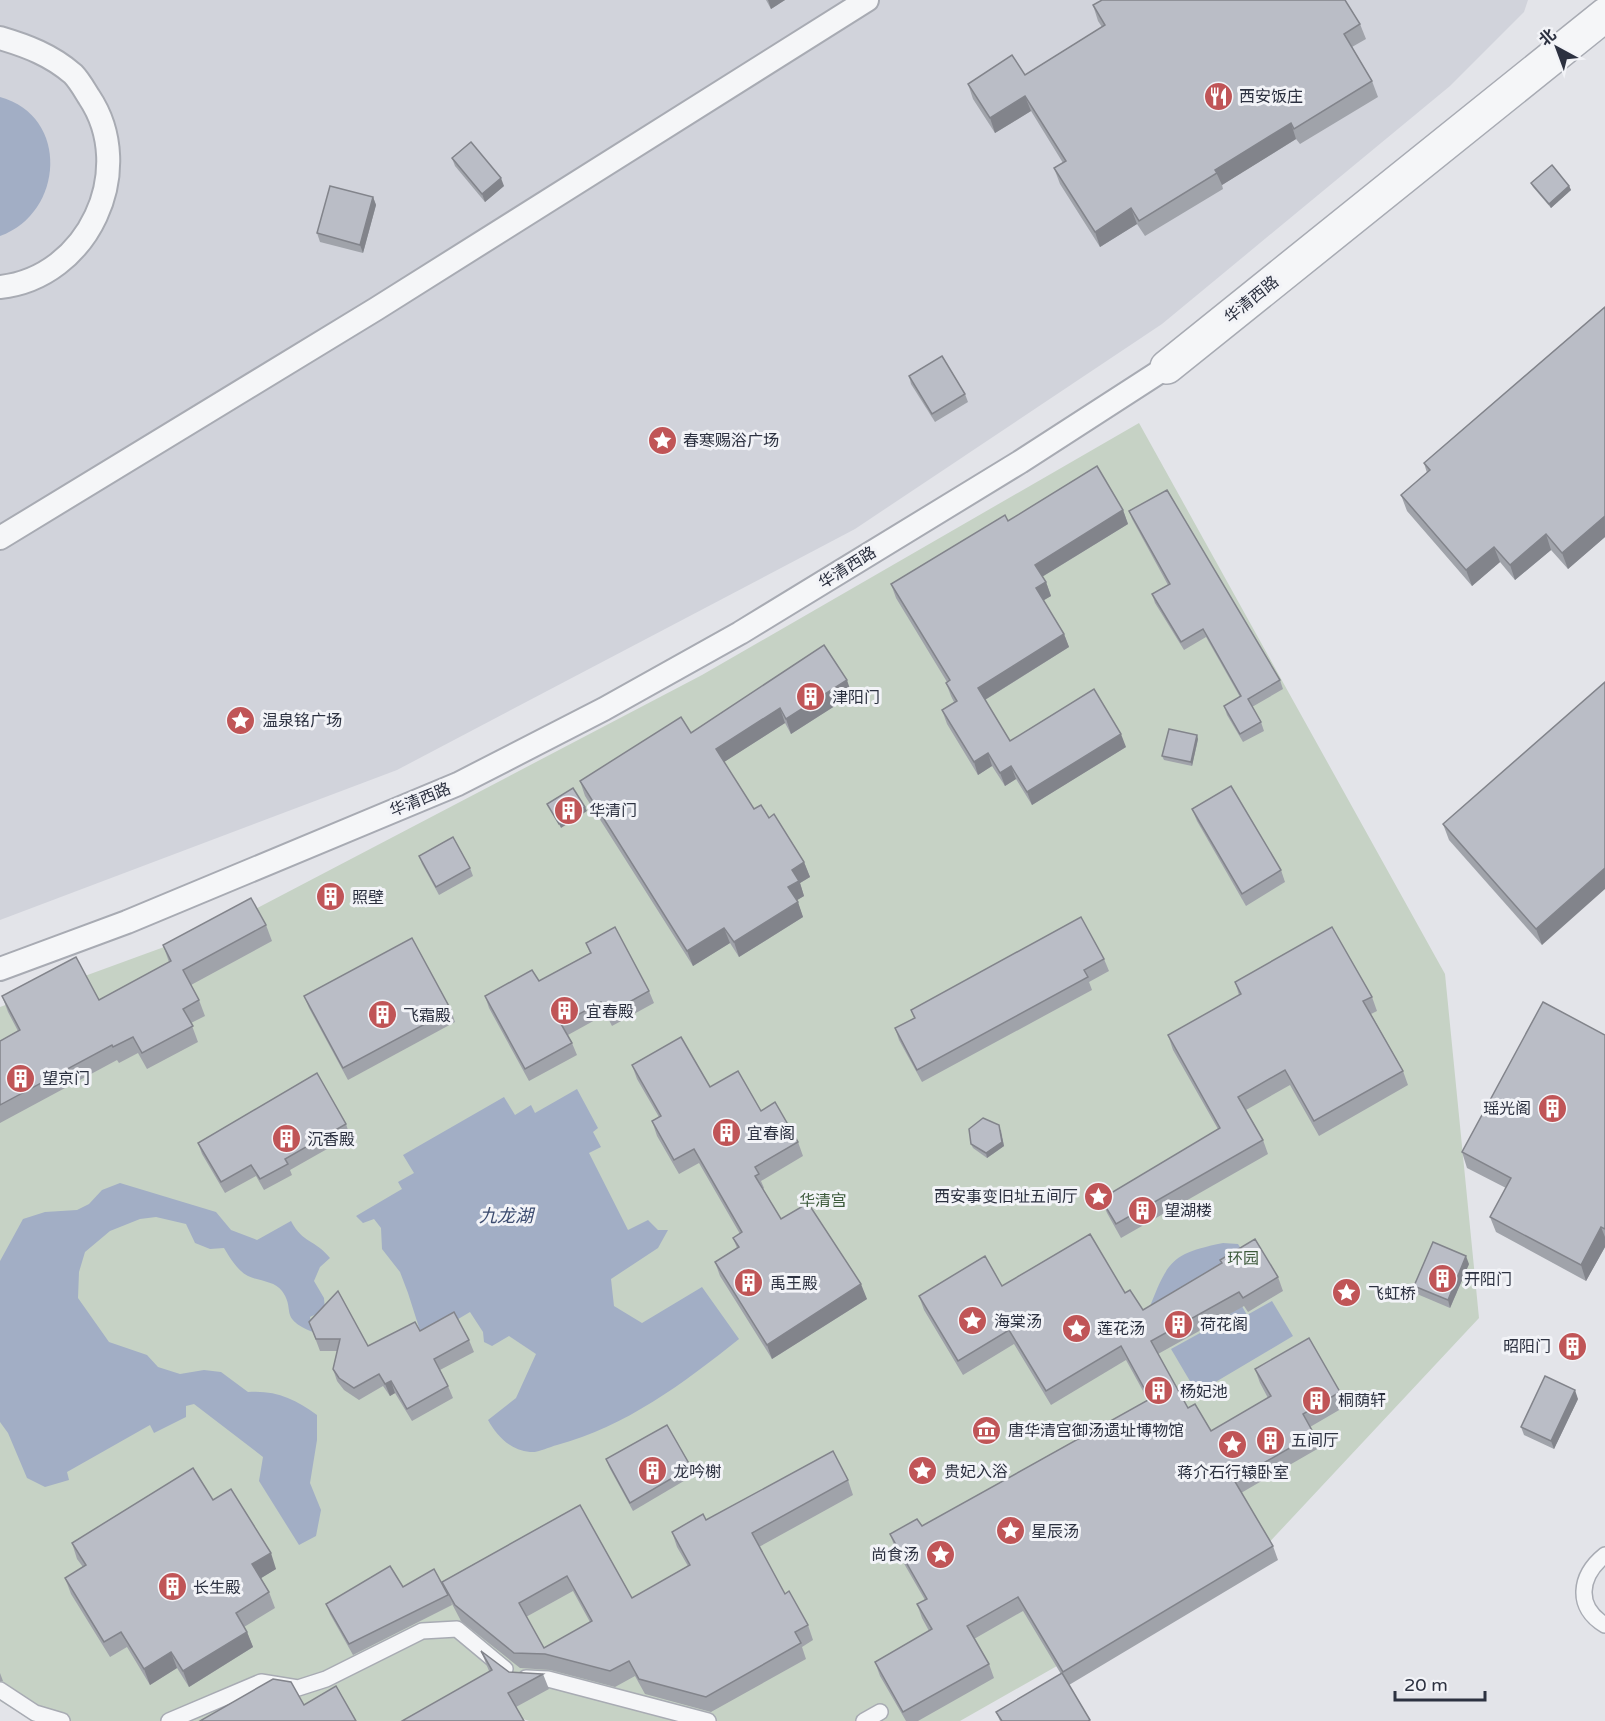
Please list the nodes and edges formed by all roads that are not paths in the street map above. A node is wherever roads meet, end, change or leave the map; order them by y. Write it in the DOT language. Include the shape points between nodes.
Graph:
graph roads {
  1 [pos="867,0"];
  2 [pos="1605,15"];
  3 [pos="0,38"];
  4 [pos="0,287"];
  5 [pos="1167,367"];
  6 [pos="0,538"];
  7 [pos="0,969"];
  8 [pos="1605,1555"];
  9 [pos="1605,1626"];
  10 [pos="0,1690"];
  11 [pos="880,1712"];
  12 [pos="62,1721"];
  13 [pos="169,1721"];
  14 [pos="708,1721"];
  15 [pos="864,1721"];
  1 -- 6 [label="street" via="376,309"];
  2 -- 5 [label="street, 华清西路"];
  3 -- 4 [label="street" via="39,50 74,75 99,112 109,154 105,197 86,237 55,268 16,286"];
  5 -- 7 [label="street, 华清西路" via="740,633 604,709 458,784 127,922"];
  8 -- 9 [label="lane" via="1590,1569 1583,1594 1586,1607"];
  10 -- 12 [label="lane" via="35,1713"];
  11 -- 15 [label="lane"];
  13 -- 14 [label="lane" via="261,1682 298,1688 326,1679 422,1631 458,1629 516,1678 548,1679"];
}
